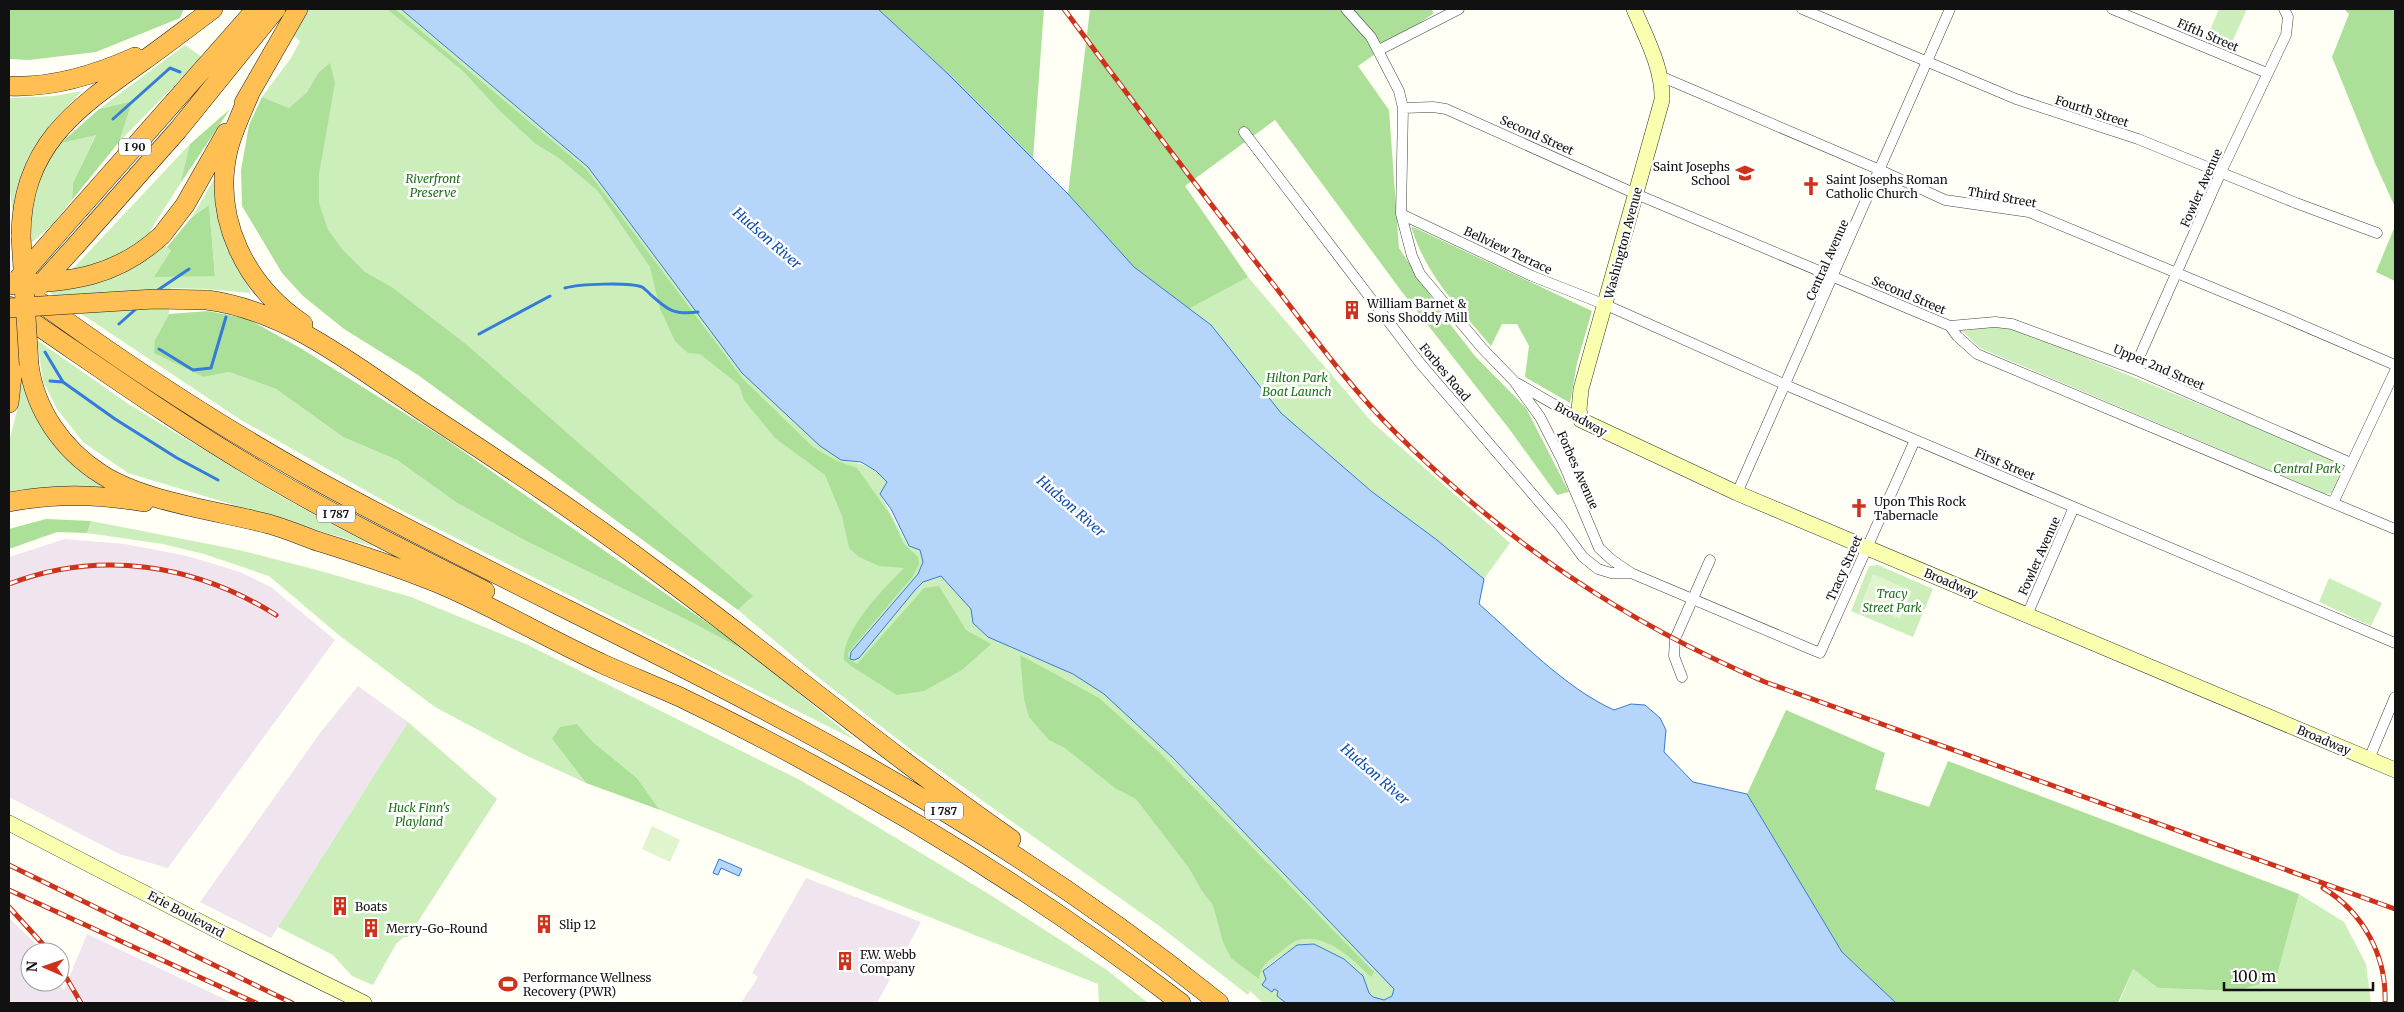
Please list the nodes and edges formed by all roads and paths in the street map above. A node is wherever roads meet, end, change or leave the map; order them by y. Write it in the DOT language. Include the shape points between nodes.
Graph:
graph roads {
  1 [pos="213,9"];
  2 [pos="256,9"];
  3 [pos="276,9"];
  4 [pos="298,9"];
  5 [pos="1346,9"];
  6 [pos="1459,9"];
  7 [pos="1634,9"];
  8 [pos="1802,9"];
  9 [pos="1950,9"];
  10 [pos="2112,9"];
  11 [pos="2286,13"];
  12 [pos="178,34"];
  13 [pos="1378,50"];
  14 [pos="1927,61"];
  15 [pos="2267,73"];
  16 [pos="1660,76"];
  17 [pos="9,86"];
  18 [pos="250,93"];
  19 [pos="1403,108"];
  20 [pos="1244,132"];
  21 [pos="1880,170"];
  22 [pos="2221,172"];
  23 [pos="1636,194"];
  24 [pos="1401,214"];
  25 [pos="2377,233"];
  26 [pos="2178,274"];
  27 [pos="1833,277"];
  28 [pos="9,278"];
  29 [pos="9,285"];
  30 [pos="9,289"];
  31 [pos="1606,305"];
  32 [pos="9,307"];
  33 [pos="9,321"];
  34 [pos="1950,326"];
  35 [pos="2395,366"];
  36 [pos="2134,370"];
  37 [pos="2395,370"];
  38 [pos="1514,381"];
  39 [pos="1785,384"];
  40 [pos="398,395"];
  41 [pos="9,403"];
  42 [pos="1581,420"];
  43 [pos="1915,440"];
  44 [pos="2351,463"];
  45 [pos="1737,493"];
  46 [pos="9,502"];
  47 [pos="2333,503"];
  48 [pos="2074,507"];
  49 [pos="2395,529"];
  50 [pos="317,541"];
  51 [pos="1867,547"];
  52 [pos="1710,560"];
  53 [pos="1631,573"];
  54 [pos="1692,599"];
  55 [pos="2027,615"];
  56 [pos="2395,643"];
  57 [pos="1820,653"];
  58 [pos="1682,677"];
  59 [pos="679,697"];
  60 [pos="2395,697"];
  61 [pos="2369,759"];
  62 [pos="2395,770"];
  63 [pos="9,823"];
  64 [pos="1176,1000"];
  65 [pos="364,1003"];
  66 [pos="1219,1003"];
  67 [pos="1235,1003"];
  1 -- 12 [label="highway"];
  2 -- 30 [label="highway, I 90, bridge"];
  3 -- 33 [label="highway, I 90, bridge" via="225,74"];
  4 -- 18 [label="highway"];
  5 -- 13 [label="street, Forbes Avenue"];
  6 -- 13 [label="street"];
  7 -- 16 [label="street, Washington Avenue"];
  8 -- 14 [label="street, Fourth Street"];
  9 -- 14 [label="street, Central Avenue"];
  10 -- 15 [label="street, Fifth Street"];
  11 -- 15 [label="street, Fowler Avenue" via="2286,35"];
  12 -- 17 [label="highway" via="133,58 94,73 50,84"];
  12 -- 50 [label="highway, bridge" via="67,119 38,159 27,187 21,237 29,365 36,393 47,419 66,445 99,473 142,492 273,525"];
  13 -- 19 [label="street, Forbes Avenue" via="1399,91"];
  14 -- 21 [label="street, Central Avenue"];
  14 -- 22 [label="street, Fourth Street" via="2016,99 2138,139"];
  15 -- 22 [label="street, Fowler Avenue"];
  16 -- 21 [label="street, Third Street"];
  16 -- 23 [label="street, Washington Avenue" via="1662,100"];
  18 -- 29 [label="highway, bridge" via="192,194 162,235 130,260 98,274 68,281"];
  18 -- 40 [label="highway" via="233,135 224,178 228,220 242,259 274,302 352,355"];
  19 -- 23 [label="street, Second Street" via="1433,106 1446,109"];
  19 -- 24 [label="street, Forbes Avenue"];
  20 -- 53 [label="street, Forbes Road" via="1420,363 1583,557 1598,569"];
  21 -- 26 [label="street, Third Street" via="1945,200 2029,212"];
  21 -- 27 [label="street, Central Avenue"];
  22 -- 25 [label="street, Fourth Street"];
  22 -- 26 [label="street, Fowler Avenue"];
  23 -- 27 [label="street, Second Street"];
  23 -- 31 [label="street, Washington Avenue"];
  24 -- 31 [label="street, Bellview Terrace" via="1532,276"];
  24 -- 38 [label="street, Forbes Avenue" via="1420,274"];
  26 -- 35 [label="street, Third Street"];
  26 -- 36 [label="street, Fowler Avenue"];
  27 -- 34 [label="street, Second Street"];
  27 -- 39 [label="street, Central Avenue"];
  28 -- 66 [label="highway, I 787" via="131,366 292,467 794,726 921,797 1081,900"];
  31 -- 39 [label="street, First Street"];
  31 -- 42 [label="street, Washington Avenue" via="1581,389"];
  32 -- 40 [label="highway, bridge" via="154,299 207,300 244,308 276,320 324,346"];
  32 -- 41 [label="highway" via="12,352"];
  32 -- 59 [label="highway, I 787" via="166,414 266,476 606,653"];
  34 -- 36 [label="street, Upper 2nd Street" via="1995,322 2012,324"];
  34 -- 47 [label="street, Second Street" via="1977,354"];
  36 -- 44 [label="street, Upper 2nd Street"];
  37 -- 44 [label="street"];
  38 -- 42 [label="street, Broadway"];
  38 -- 53 [label="street, Forbes Avenue" via="1540,417 1562,460 1599,548"];
  39 -- 43 [label="street, First Street"];
  39 -- 45 [label="street, Central Avenue"];
  40 -- 67 [label="highway" via="608,535 884,747 1113,910"];
  42 -- 45 [label="street, Broadway"];
  43 -- 48 [label="street, First Street"];
  43 -- 51 [label="street, Tracy Street"];
  44 -- 47 [label="street"];
  45 -- 51 [label="street, Broadway"];
  46 -- 50 [label="highway" via="56,496 119,498"];
  47 -- 49 [label="street, Second Street"];
  48 -- 55 [label="street, Fowler Avenue"];
  48 -- 56 [label="street, First Street"];
  50 -- 59 [label="highway" via="436,582 602,664"];
  51 -- 55 [label="street, Broadway"];
  51 -- 57 [label="street, Tracy Street"];
  52 -- 54 [label="street"];
  53 -- 54 [label="street, Forbes Avenue"];
  54 -- 57 [label="street, Forbes Avenue"];
  54 -- 58 [label="street" via="1675,639 1674,656"];
  55 -- 61 [label="street, Broadway"];
  59 -- 64 [label="highway, I 787" via="831,776 932,834 1046,906"];
  60 -- 61 [label="street"];
  61 -- 62 [label="street, Broadway"];
  63 -- 65 [label="street, Erie Boulevard"];
}
